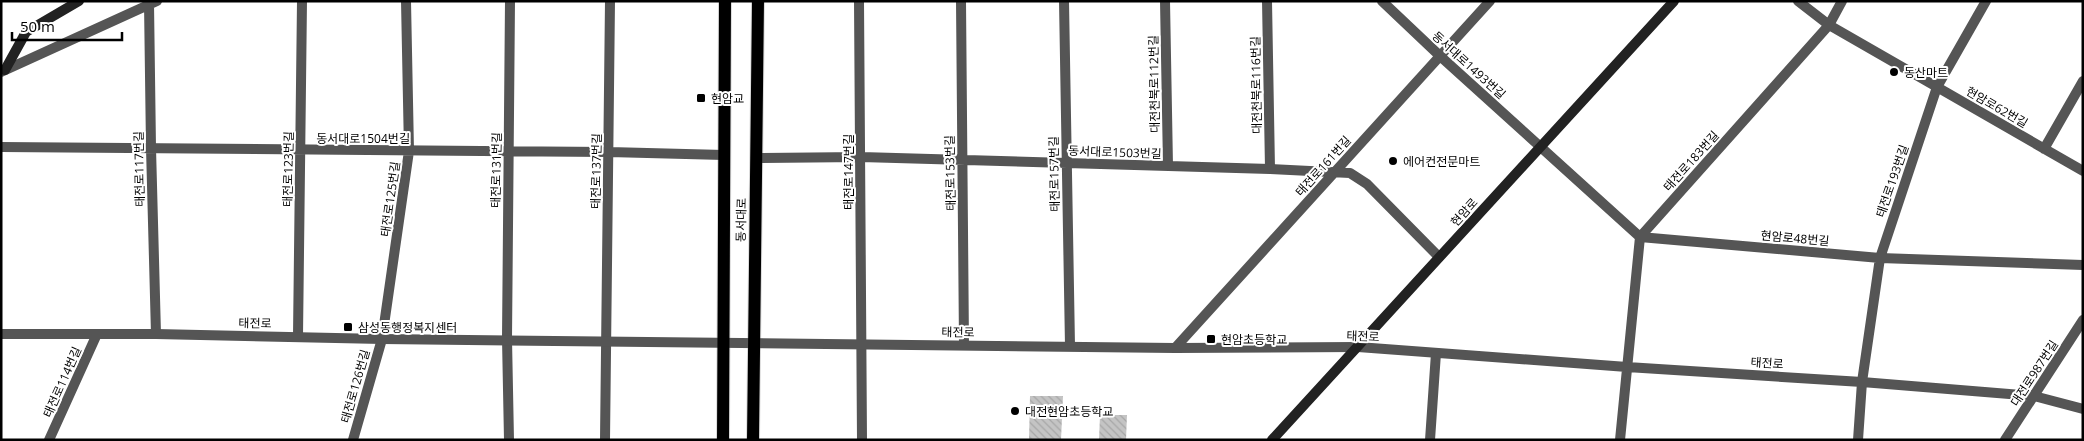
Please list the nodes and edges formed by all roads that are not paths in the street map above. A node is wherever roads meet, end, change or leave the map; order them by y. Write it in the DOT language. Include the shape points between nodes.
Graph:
graph roads {
  1 [pos="79,1"];
  2 [pos="302,1"];
  3 [pos="406,1"];
  4 [pos="510,1"];
  5 [pos="610,1"];
  6 [pos="725,1"];
  7 [pos="758,1"];
  8 [pos="860,1"];
  9 [pos="961,1"];
  10 [pos="1064,1"];
  11 [pos="1164,1"];
  12 [pos="1266,1"];
  13 [pos="1382,1"];
  14 [pos="1490,1"];
  15 [pos="1674,1"];
  16 [pos="1798,1"];
  17 [pos="1842,1"];
  18 [pos="1986,1"];
  19 [pos="153,2"];
  20 [pos="1828,25"];
  21 [pos="1440,56"];
  22 [pos="3,71"];
  23 [pos="2083,80"];
  24 [pos="1937,88"];
  25 [pos="1,147"];
  26 [pos="1540,147"];
  27 [pos="151,148"];
  28 [pos="2044,149"];
  29 [pos="301,150"];
  30 [pos="410,151"];
  31 [pos="509,151"];
  32 [pos="609,152"];
  33 [pos="724,155"];
  34 [pos="861,157"];
  35 [pos="756,158"];
  36 [pos="962,160"];
  37 [pos="1067,163"];
  38 [pos="1168,166"];
  39 [pos="1270,169"];
  40 [pos="1335,172"];
  41 [pos="2083,172"];
  42 [pos="1640,237"];
  43 [pos="1439,258"];
  44 [pos="1880,258"];
  45 [pos="2083,265"];
  46 [pos="2083,320"];
  47 [pos="1,334"];
  48 [pos="98,334"];
  49 [pos="156,334"];
  50 [pos="298,336"];
  51 [pos="382,339"];
  52 [pos="507,339"];
  53 [pos="607,340"];
  54 [pos="724,342"];
  55 [pos="754,342"];
  56 [pos="862,343"];
  57 [pos="964,345"];
  58 [pos="1070,346"];
  59 [pos="1358,347"];
  60 [pos="1175,348"];
  61 [pos="1436,353"];
  62 [pos="1627,367"];
  63 [pos="1862,382"];
  64 [pos="2034,396"];
  65 [pos="2083,408"];
  66 [pos="49,440"];
  67 [pos="353,440"];
  68 [pos="509,440"];
  69 [pos="605,440"];
  70 [pos="723,440"];
  71 [pos="753,440"];
  72 [pos="862,440"];
  73 [pos="1272,440"];
  74 [pos="1430,440"];
  75 [pos="1620,440"];
  76 [pos="1858,440"];
  77 [pos="2005,440"];
  1 -- 22 [label="main road" via="26,32"];
  2 -- 29 [label="street, 태전로123번길"];
  3 -- 30 [label="street, 태전로125번길"];
  4 -- 31 [label="street, 태전로131번길"];
  5 -- 32 [label="street, 태전로137번길"];
  6 -- 33 [label="main road, 동서대로"];
  7 -- 35 [label="main road, 동서대로"];
  8 -- 34 [label="street, 태전로147번길"];
  9 -- 36 [label="street, 태전로153번길"];
  10 -- 37 [label="street, 태전로157번길"];
  11 -- 38 [label="street, 대전천북로112번길"];
  12 -- 39 [label="street, 대전천북로116번길"];
  13 -- 21 [label="street, 동서대로1493번길"];
  14 -- 21 [label="street, 태전로161번길"];
  15 -- 26 [label="main road, 현암로"];
  16 -- 20 [label="street, 현암로62번길"];
  17 -- 20 [label="street, 태전로183번길"];
  18 -- 24 [label="street, 태전로193번길"];
  19 -- 22 [label="street"];
  19 -- 27 [label="street, 태전로117번길"];
  20 -- 24 [label="street, 현암로62번길"];
  20 -- 42 [label="street, 태전로183번길"];
  21 -- 26 [label="street, 동서대로1493번길"];
  21 -- 40 [label="street, 태전로161번길"];
  23 -- 28 [label="street"];
  24 -- 28 [label="street, 현암로62번길"];
  24 -- 44 [label="street, 태전로193번길"];
  25 -- 27 [label="street, 동서대로1504번길"];
  26 -- 42 [label="street"];
  26 -- 43 [label="main road, 현암로"];
  27 -- 29 [label="street, 동서대로1504번길"];
  27 -- 49 [label="street, 태전로117번길"];
  28 -- 41 [label="street, 현암로62번길"];
  29 -- 30 [label="street, 동서대로1504번길"];
  29 -- 50 [label="street, 태전로123번길"];
  30 -- 31 [label="street, 동서대로1504번길"];
  30 -- 51 [label="street, 태전로125번길"];
  31 -- 32 [label="street, 동서대로1504번길"];
  31 -- 52 [label="street, 태전로131번길"];
  32 -- 33 [label="street, 동서대로1504번길"];
  32 -- 53 [label="street, 태전로137번길"];
  33 -- 54 [label="main road, 동서대로"];
  34 -- 35 [label="street, 동서대로1503번길"];
  34 -- 36 [label="street, 동서대로1503번길"];
  34 -- 56 [label="street, 태전로147번길"];
  35 -- 55 [label="main road, 동서대로"];
  36 -- 37 [label="street, 동서대로1503번길"];
  36 -- 57 [label="street, 태전로153번길"];
  37 -- 38 [label="street, 동서대로1503번길"];
  37 -- 58 [label="street, 태전로157번길"];
  38 -- 39 [label="street, 동서대로1503번길"];
  39 -- 40 [label="street, 동서대로1503번길"];
  40 -- 43 [label="street, 동서대로1503번길" via="1350,173 1367,184"];
  40 -- 60 [label="street, 태전로161번길"];
  42 -- 44 [label="street, 현암로48번길"];
  42 -- 62 [label="street"];
  43 -- 59 [label="main road, 현암로"];
  44 -- 45 [label="street, 현암로48번길"];
  44 -- 63 [label="street, 태전로193번길"];
  46 -- 64 [label="street, 대전로987번길"];
  47 -- 48 [label="street, 태전로"];
  48 -- 49 [label="street, 태전로"];
  48 -- 66 [label="street, 태전로114번길"];
  49 -- 50 [label="street, 태전로"];
  50 -- 51 [label="street, 태전로"];
  51 -- 52 [label="street, 태전로"];
  51 -- 67 [label="street, 태전로126번길"];
  52 -- 53 [label="street, 태전로"];
  52 -- 68 [label="street"];
  53 -- 54 [label="street, 태전로"];
  53 -- 69 [label="street"];
  54 -- 55 [label="street, 태전로"];
  54 -- 70 [label="main road, 동서대로"];
  55 -- 56 [label="street, 태전로"];
  55 -- 71 [label="main road, 동서대로"];
  56 -- 57 [label="street, 태전로"];
  56 -- 72 [label="street"];
  57 -- 58 [label="street, 태전로"];
  58 -- 60 [label="street, 태전로"];
  59 -- 60 [label="street, 태전로"];
  59 -- 61 [label="street, 태전로"];
  59 -- 73 [label="main road, 현암로"];
  61 -- 62 [label="street, 태전로"];
  61 -- 74 [label="street"];
  62 -- 63 [label="street, 태전로"];
  62 -- 75 [label="street"];
  63 -- 64 [label="street, 태전로"];
  63 -- 76 [label="street"];
  64 -- 65 [label="street, 태전로"];
  64 -- 77 [label="street, 대전로987번길"];
}
